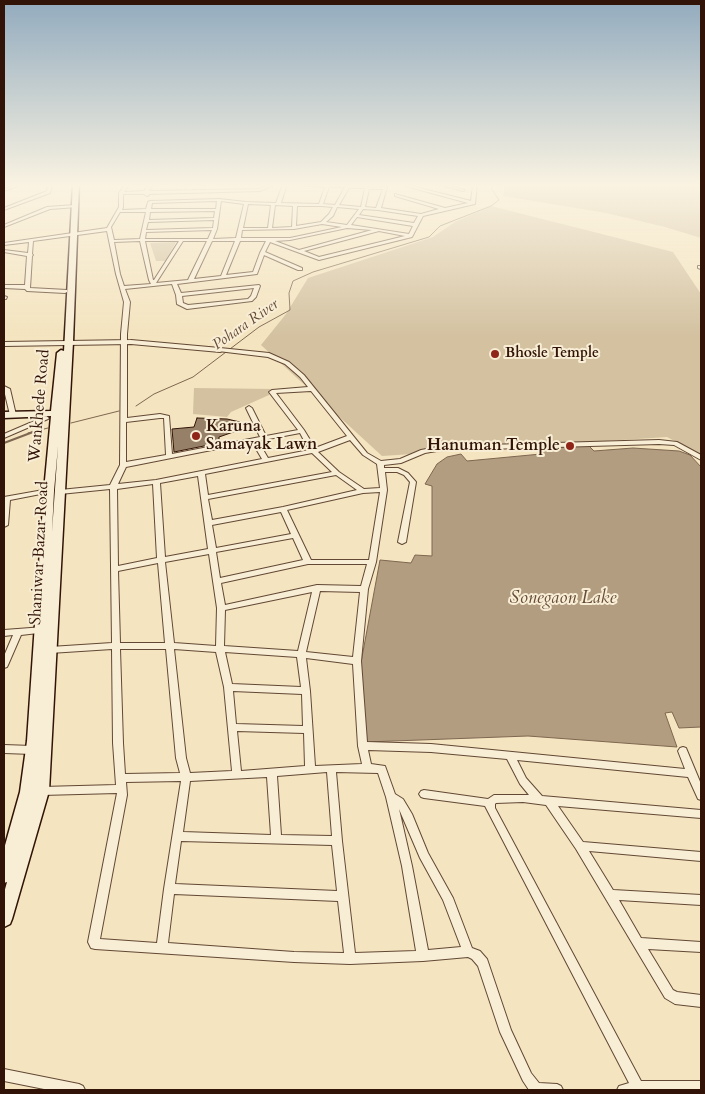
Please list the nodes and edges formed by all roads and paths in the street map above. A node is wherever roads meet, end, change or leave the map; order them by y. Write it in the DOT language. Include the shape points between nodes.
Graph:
graph roads {
  1 [pos="71,235"];
  2 [pos="110,235"];
  3 [pos="143,235"];
  4 [pos="212,235"];
  5 [pos="239,235"];
  6 [pos="309,235"];
  7 [pos="361,235"];
  8 [pos="410,235"];
  9 [pos="4,238"];
  10 [pos="142,240"];
  11 [pos="182,240"];
  12 [pos="210,240"];
  13 [pos="238,240"];
  14 [pos="269,240"];
  15 [pos="31,241"];
  16 [pos="111,242"];
  17 [pos="18,243"];
  18 [pos="4,244"];
  19 [pos="4,251"];
  20 [pos="299,251"];
  21 [pos="262,253"];
  22 [pos="31,255"];
  23 [pos="300,269"];
  24 [pos="223,277"];
  25 [pos="190,281"];
  26 [pos="174,283"];
  27 [pos="154,284"];
  28 [pos="4,287"];
  29 [pos="27,287"];
  30 [pos="123,288"];
  31 [pos="65,291"];
  32 [pos="179,295"];
  33 [pos="125,341"];
  34 [pos="65,342"];
  35 [pos="4,344"];
  36 [pos="220,350"];
  37 [pos="4,388"];
  38 [pos="312,389"];
  39 [pos="249,408"];
  40 [pos="124,412"];
  41 [pos="7,416"];
  42 [pos="57,416"];
  43 [pos="302,431"];
  44 [pos="4,436"];
  45 [pos="351,437"];
  46 [pos="264,439"];
  47 [pos="255,441"];
  48 [pos="313,451"];
  49 [pos="169,456"];
  50 [pos="701,458"];
  51 [pos="266,461"];
  52 [pos="123,465"];
  53 [pos="381,466"];
  54 [pos="201,473"];
  55 [pos="337,473"];
  56 [pos="156,482"];
  57 [pos="113,487"];
  58 [pos="363,490"];
  59 [pos="384,490"];
  60 [pos="54,492"];
  61 [pos="206,497"];
  62 [pos="5,499"];
  63 [pos="282,509"];
  64 [pos="4,521"];
  65 [pos="209,523"];
  66 [pos="4,525"];
  67 [pos="295,535"];
  68 [pos="402,542"];
  69 [pos="212,551"];
  70 [pos="162,559"];
  71 [pos="308,562"];
  72 [pos="372,562"];
  73 [pos="114,569"];
  74 [pos="217,581"];
  75 [pos="316,588"];
  76 [pos="364,589"];
  77 [pos="220,608"];
  78 [pos="46,630"];
  79 [pos="4,633"];
  80 [pos="18,633"];
  81 [pos="116,646"];
  82 [pos="170,646"];
  83 [pos="220,649"];
  84 [pos="50,650"];
  85 [pos="301,654"];
  86 [pos="356,661"];
  87 [pos="4,665"];
  88 [pos="228,687"];
  89 [pos="306,691"];
  90 [pos="232,727"];
  91 [pos="308,730"];
  92 [pos="363,746"];
  93 [pos="4,748"];
  94 [pos="32,750"];
  95 [pos="683,751"];
  96 [pos="510,755"];
  97 [pos="331,768"];
  98 [pos="367,768"];
  99 [pos="310,769"];
  100 [pos="272,772"];
  101 [pos="691,773"];
  102 [pos="237,774"];
  103 [pos="186,778"];
  104 [pos="121,784"];
  105 [pos="42,791"];
  106 [pos="424,794"];
  107 [pos="701,796"];
  108 [pos="391,797"];
  109 [pos="544,801"];
  110 [pos="490,803"];
  111 [pos="701,814"];
  112 [pos="177,836"];
  113 [pos="276,839"];
  114 [pos="337,841"];
  115 [pos="580,846"];
  116 [pos="701,856"];
  117 [pos="4,876"];
  118 [pos="169,889"];
  119 [pos="609,895"];
  120 [pos="343,896"];
  121 [pos="701,900"];
  122 [pos="4,919"];
  123 [pos="638,943"];
  124 [pos="701,947"];
  125 [pos="162,948"];
  126 [pos="468,952"];
  127 [pos="423,956"];
  128 [pos="350,959"];
  129 [pos="701,1001"];
  130 [pos="4,1075"];
  131 [pos="638,1087"];
  132 [pos="701,1087"];
  133 [pos="79,1090"];
  134 [pos="537,1090"];
  135 [pos="557,1090"];
  136 [pos="623,1090"];
  1 -- 15 [label="street"];
  1 -- 31 [label="main road, Wankhede Road"];
  1 -- 34 [label="main road"];
  2 -- 16 [label="street"];
  3 -- 10 [label="street"];
  4 -- 12 [label="street"];
  5 -- 13 [label="street"];
  6 -- 14 [label="street"];
  7 -- 20 [label="street"];
  8 -- 20 [label="street" via="319,259"];
  9 -- 17 [label="street"];
  10 -- 11 [label="street"];
  10 -- 16 [label="street"];
  10 -- 27 [label="street"];
  11 -- 12 [label="street"];
  11 -- 27 [label="street"];
  12 -- 13 [label="street"];
  12 -- 25 [label="street"];
  13 -- 14 [label="street"];
  13 -- 24 [label="street"];
  14 -- 20 [label="street"];
  14 -- 21 [label="street"];
  15 -- 17 [label="street"];
  15 -- 22 [label="street"];
  16 -- 30 [label="street"];
  17 -- 18 [label="street"];
  19 -- 22 [label="street"];
  21 -- 23 [label="street"];
  21 -- 24 [label="street" via="255,273"];
  22 -- 29 [label="street"];
  24 -- 25 [label="street"];
  25 -- 26 [label="street"];
  26 -- 27 [label="street"];
  26 -- 32 [label="street"];
  27 -- 30 [label="street"];
  28 -- 29 [label="street"];
  29 -- 31 [label="street"];
  30 -- 33 [label="street" via="127,302"];
  31 -- 34 [label="main road, Wankhede Road"];
  32 -- 32 [label="street" via="188,294 257,286 250,300 187,307 180,304"];
  33 -- 34 [label="street"];
  33 -- 36 [label="street"];
  33 -- 40 [label="street"];
  34 -- 35 [label="street"];
  34 -- 42 [label="main road, Wankhede Road"];
  36 -- 38 [label="street" via="269,356 286,363"];
  37 -- 41 [label="street" via="7,389"];
  38 -- 43 [label="street" via="272,392"];
  38 -- 45 [label="street"];
  39 -- 46 [label="street"];
  40 -- 49 [label="street" via="167,417"];
  40 -- 52 [label="street"];
  41 -- 42 [label="main road"];
  42 -- 44 [label="street"];
  42 -- 60 [label="main road, Wankhede Road"];
  43 -- 46 [label="street"];
  43 -- 48 [label="street"];
  45 -- 48 [label="street"];
  45 -- 53 [label="street"];
  46 -- 47 [label="street"];
  47 -- 49 [label="street"];
  47 -- 51 [label="street"];
  48 -- 51 [label="street"];
  48 -- 55 [label="street"];
  49 -- 52 [label="street"];
  50 -- 53 [label="street" via="675,443 659,442 459,445 423,451"];
  51 -- 54 [label="street"];
  52 -- 57 [label="street"];
  53 -- 59 [label="street"];
  53 -- 68 [label="street" via="398,470 413,482"];
  54 -- 56 [label="street"];
  54 -- 61 [label="street"];
  55 -- 58 [label="street"];
  55 -- 61 [label="street"];
  56 -- 57 [label="street"];
  56 -- 70 [label="street"];
  57 -- 60 [label="street"];
  57 -- 73 [label="street"];
  58 -- 59 [label="street"];
  58 -- 63 [label="street"];
  59 -- 72 [label="street"];
  60 -- 62 [label="street"];
  60 -- 78 [label="main road, Wankhede Road"];
  61 -- 65 [label="street"];
  62 -- 64 [label="street"];
  63 -- 65 [label="street"];
  63 -- 67 [label="street"];
  64 -- 66 [label="street"];
  65 -- 69 [label="street"];
  67 -- 69 [label="street"];
  67 -- 71 [label="street"];
  69 -- 70 [label="street"];
  69 -- 74 [label="street"];
  70 -- 73 [label="street"];
  70 -- 82 [label="street"];
  71 -- 72 [label="street"];
  71 -- 74 [label="street"];
  72 -- 76 [label="street"];
  73 -- 81 [label="street"];
  74 -- 77 [label="street"];
  75 -- 76 [label="street"];
  75 -- 77 [label="street"];
  75 -- 85 [label="street"];
  76 -- 86 [label="street"];
  77 -- 83 [label="street"];
  78 -- 80 [label="street"];
  78 -- 84 [label="main road, Shaniwar Bazar Road"];
  78 -- 94 [label="main road, Wankhede Road"];
  79 -- 80 [label="street"];
  80 -- 87 [label="street"];
  81 -- 82 [label="street"];
  81 -- 84 [label="street"];
  81 -- 104 [label="street"];
  82 -- 83 [label="street"];
  82 -- 103 [label="street" via="181,758"];
  83 -- 85 [label="street"];
  83 -- 88 [label="street"];
  84 -- 105 [label="main road, Shaniwar Bazar Road"];
  85 -- 86 [label="street"];
  85 -- 89 [label="street"];
  86 -- 92 [label="street"];
  88 -- 89 [label="street"];
  88 -- 90 [label="street"];
  89 -- 91 [label="street"];
  90 -- 91 [label="street"];
  90 -- 102 [label="street"];
  91 -- 99 [label="street"];
  92 -- 96 [label="street"];
  92 -- 98 [label="street"];
  93 -- 94 [label="street"];
  94 -- 117 [label="main road, Wankhede Road" via="26,792"];
  95 -- 101 [label="street"];
  96 -- 101 [label="street"];
  96 -- 109 [label="street" via="523,781"];
  97 -- 98 [label="street"];
  97 -- 99 [label="street"];
  97 -- 114 [label="street"];
  98 -- 108 [label="street" via="382,770"];
  99 -- 100 [label="street"];
  100 -- 102 [label="street"];
  100 -- 113 [label="street"];
  101 -- 107 [label="street"];
  102 -- 103 [label="street"];
  103 -- 104 [label="street"];
  103 -- 112 [label="street"];
  104 -- 105 [label="street"];
  104 -- 125 [label="street" via="121,810 94,942 98,945"];
  105 -- 122 [label="main road, Shaniwar Bazar Road"];
  106 -- 110 [label="street"];
  108 -- 126 [label="street" via="400,802 405,811 448,898"];
  108 -- 127 [label="street"];
  109 -- 110 [label="street" via="494,799"];
  109 -- 111 [label="street"];
  109 -- 115 [label="street"];
  110 -- 131 [label="street"];
  112 -- 113 [label="street"];
  112 -- 118 [label="street"];
  113 -- 114 [label="street"];
  114 -- 120 [label="street"];
  115 -- 116 [label="street"];
  115 -- 119 [label="street"];
  118 -- 120 [label="street"];
  118 -- 125 [label="street"];
  119 -- 121 [label="street"];
  119 -- 123 [label="street"];
  120 -- 128 [label="street"];
  123 -- 124 [label="street"];
  123 -- 129 [label="street" via="671,996"];
  125 -- 128 [label="street"];
  126 -- 127 [label="street"];
  126 -- 134 [label="street" via="483,963 506,1032 527,1077"];
  127 -- 128 [label="street"];
  130 -- 133 [label="street"];
  131 -- 132 [label="street"];
  131 -- 136 [label="street"];
  134 -- 135 [label="street"];
}
